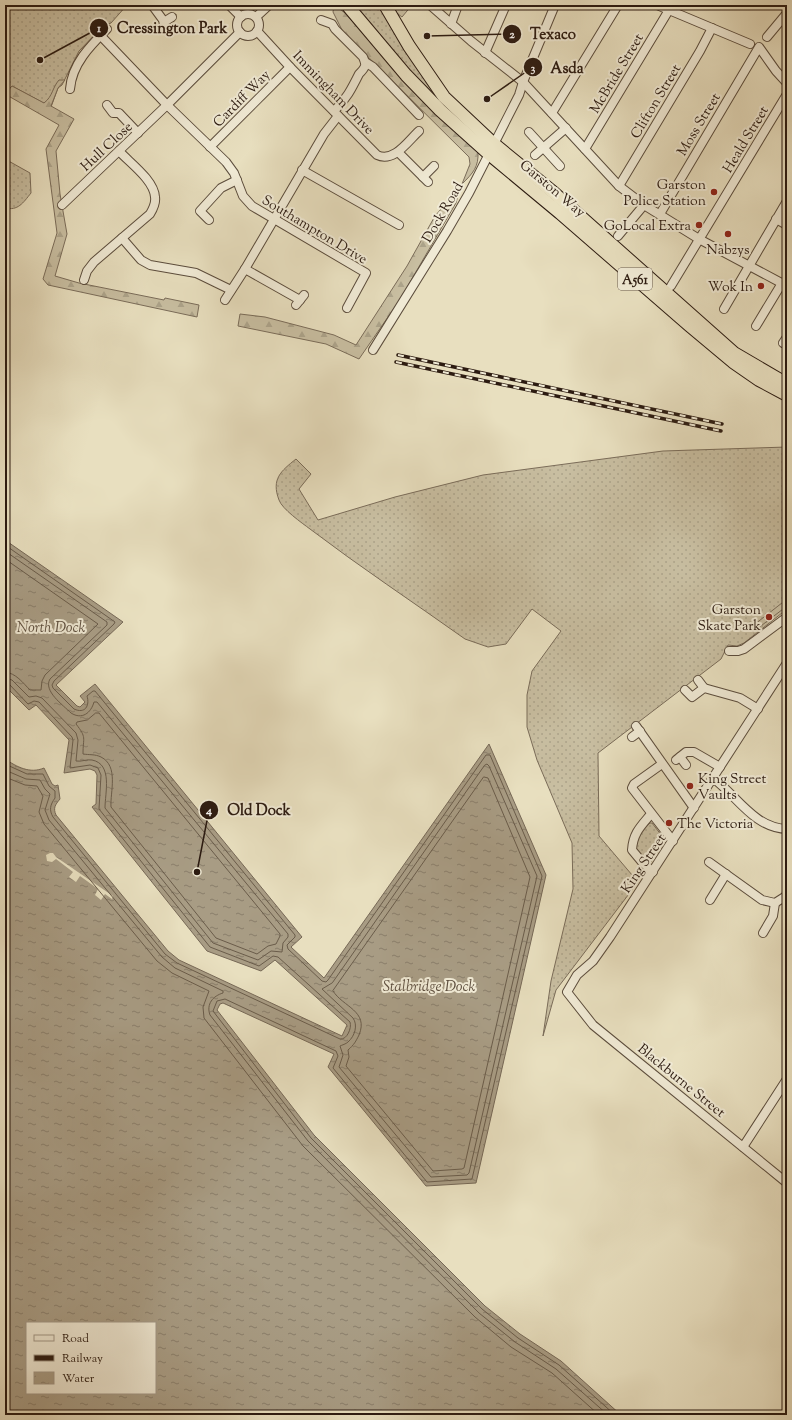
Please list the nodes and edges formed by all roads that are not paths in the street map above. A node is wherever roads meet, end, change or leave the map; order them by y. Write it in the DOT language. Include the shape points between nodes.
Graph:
graph roads {
  1 [pos="152,5"];
  2 [pos="229,5"];
  3 [pos="269,5"];
  4 [pos="347,5"];
  5 [pos="385,5"];
  6 [pos="430,5"];
  7 [pos="458,5"];
  8 [pos="506,5"];
  9 [pos="555,5"];
  10 [pos="618,5"];
  11 [pos="657,5"];
  12 [pos="783,5"];
  13 [pos="787,9"];
  14 [pos="669,10"];
  15 [pos="787,13"];
  16 [pos="172,17"];
  17 [pos="241,17"];
  18 [pos="256,17"];
  19 [pos="321,20"];
  20 [pos="451,24"];
  21 [pos="712,28"];
  22 [pos="107,29"];
  23 [pos="257,31"];
  24 [pos="240,32"];
  25 [pos="100,36"];
  26 [pos="767,37"];
  27 [pos="750,44"];
  28 [pos="485,53"];
  29 [pos="365,62"];
  30 [pos="290,67"];
  31 [pos="523,82"];
  32 [pos="787,83"];
  33 [pos="70,89"];
  34 [pos="787,94"];
  35 [pos="107,105"];
  36 [pos="167,105"];
  37 [pos="552,113"];
  38 [pos="336,114"];
  39 [pos="419,115"];
  40 [pos="566,128"];
  41 [pos="419,131"];
  42 [pos="529,132"];
  43 [pos="138,133"];
  44 [pos="210,147"];
  45 [pos="543,148"];
  46 [pos="491,149"];
  47 [pos="585,149"];
  48 [pos="119,151"];
  49 [pos="398,152"];
  50 [pos="534,155"];
  51 [pos="434,166"];
  52 [pos="560,166"];
  53 [pos="302,170"];
  54 [pos="237,180"];
  55 [pos="619,186"];
  56 [pos="787,202"];
  57 [pos="62,205"];
  58 [pos="644,205"];
  59 [pos="660,214"];
  60 [pos="273,219"];
  61 [pos="776,219"];
  62 [pos="209,220"];
  63 [pos="787,225"];
  64 [pos="399,226"];
  65 [pos="618,236"];
  66 [pos="122,238"];
  67 [pos="699,239"];
  68 [pos="750,265"];
  69 [pos="245,269"];
  70 [pos="84,280"];
  71 [pos="784,284"];
  72 [pos="671,286"];
  73 [pos="231,290"];
  74 [pos="225,300"];
  75 [pos="300,300"];
  76 [pos="347,308"];
  77 [pos="724,309"];
  78 [pos="756,326"];
  79 [pos="372,350"];
  80 [pos="787,384"];
  81 [pos="787,395"];
  82 [pos="787,617"];
  83 [pos="729,651"];
  84 [pos="787,663"];
  85 [pos="698,680"];
  86 [pos="704,688"];
  87 [pos="685,690"];
  88 [pos="758,709"];
  89 [pos="632,737"];
  90 [pos="662,764"];
  91 [pos="686,765"];
  92 [pos="720,767"];
  93 [pos="713,778"];
  94 [pos="694,808"];
  95 [pos="651,814"];
  96 [pos="787,829"];
  97 [pos="673,841"];
  98 [pos="709,862"];
  99 [pos="653,872"];
  100 [pos="726,874"];
  101 [pos="787,892"];
  102 [pos="710,900"];
  103 [pos="775,903"];
  104 [pos="762,933"];
  105 [pos="567,992"];
  106 [pos="787,1079"];
  107 [pos="743,1146"];
  108 [pos="787,1183"];
  1 -- 16 [label="street" via="165,26"];
  2 -- 17 [label="street"];
  3 -- 18 [label="street"];
  4 -- 46 [label="highway, Garston Way / A561" via="440,110"];
  5 -- 46 [label="highway, Garston Way / A561" via="444,97"];
  6 -- 20 [label="street"];
  7 -- 20 [label="street"];
  8 -- 28 [label="street"];
  9 -- 31 [label="street, Dock Road"];
  10 -- 37 [label="street"];
  11 -- 14 [label="street"];
  12 -- 13 [label="street"];
  14 -- 21 [label="street"];
  14 -- 47 [label="street, McBride Street"];
  15 -- 26 [label="street"];
  17 -- 18 [label="street" via="249,14"];
  17 -- 24 [label="street" via="237,24"];
  18 -- 23 [label="street" via="260,25"];
  19 -- 29 [label="street" via="334,22 335,29"];
  20 -- 28 [label="street"];
  21 -- 27 [label="street"];
  21 -- 55 [label="street, Clifton Street"];
  22 -- 25 [label="street"];
  23 -- 24 [label="street" via="248,36"];
  23 -- 30 [label="street, Immingham Drive"];
  24 -- 36 [label="street, Hull Close"];
  25 -- 33 [label="street" via="80,59"];
  25 -- 36 [label="street, Southampton Drive"];
  28 -- 31 [label="street"];
  29 -- 38 [label="street" via="364,68"];
  29 -- 39 [label="street" via="373,67"];
  30 -- 38 [label="street, Immingham Drive"];
  30 -- 44 [label="street, Cardiff Way"];
  31 -- 37 [label="street"];
  31 -- 46 [label="street, Dock Road"];
  32 -- 59 [label="street, Moss Street" via="759,47"];
  34 -- 67 [label="street, Heald Street"];
  35 -- 43 [label="street" via="113,113 119,113"];
  36 -- 43 [label="street, Hull Close"];
  36 -- 44 [label="street, Southampton Drive"];
  37 -- 40 [label="street"];
  38 -- 49 [label="street, Immingham Drive" via="377,155 391,156"];
  38 -- 53 [label="street"];
  40 -- 45 [label="street"];
  40 -- 47 [label="street"];
  41 -- 49 [label="street"];
  42 -- 45 [label="street"];
  43 -- 48 [label="street, Hull Close"];
  44 -- 54 [label="street, Southampton Drive" via="226,162"];
  45 -- 50 [label="street"];
  45 -- 52 [label="street"];
  46 -- 79 [label="street, Dock Road" via="447,231"];
  46 -- 80 [label="highway, Garston Way / A561" via="554,193 734,353"];
  46 -- 81 [label="highway, Garston Way / A561" via="566,218 733,362"];
  47 -- 55 [label="street"];
  48 -- 57 [label="street, Hull Close"];
  48 -- 66 [label="street" via="149,182 155,198 150,214"];
  49 -- 51 [label="street" via="426,179"];
  53 -- 60 [label="street"];
  53 -- 64 [label="street"];
  54 -- 60 [label="street, Southampton Drive" via="243,196 252,206"];
  54 -- 62 [label="street" via="221,188 200,211"];
  55 -- 58 [label="street"];
  56 -- 61 [label="street"];
  58 -- 59 [label="street"];
  58 -- 65 [label="street"];
  59 -- 67 [label="street"];
  60 -- 69 [label="street"];
  60 -- 76 [label="street, Southampton Drive" via="366,273"];
  61 -- 63 [label="street"];
  61 -- 68 [label="street"];
  66 -- 70 [label="street" via="94,262"];
  66 -- 73 [label="street" via="141,260 150,265 196,273"];
  67 -- 68 [label="street"];
  67 -- 72 [label="street, Heald Street"];
  68 -- 71 [label="street"];
  68 -- 77 [label="street"];
  69 -- 73 [label="street"];
  69 -- 75 [label="street"];
  71 -- 78 [label="street"];
  73 -- 74 [label="street"];
  82 -- 83 [label="street" via="744,649"];
  84 -- 88 [label="street, King Street"];
  85 -- 86 [label="street"];
  86 -- 87 [label="street" via="692,697"];
  86 -- 88 [label="street" via="740,698"];
  88 -- 92 [label="street, King Street"];
  89 -- 90 [label="street" via="638,729"];
  90 -- 94 [label="street"];
  90 -- 95 [label="street" via="632,788"];
  91 -- 92 [label="street" via="678,758 686,752 694,752"];
  92 -- 93 [label="street, King Street"];
  93 -- 94 [label="street, King Street"];
  93 -- 96 [label="street" via="754,817 768,825"];
  94 -- 97 [label="street, King Street"];
  95 -- 97 [label="street"];
  95 -- 99 [label="street" via="636,833 632,850"];
  97 -- 99 [label="street, King Street"];
  98 -- 100 [label="street"];
  99 -- 105 [label="street, King Street" via="593,961 578,975"];
  100 -- 102 [label="street"];
  100 -- 103 [label="street" via="762,900"];
  101 -- 103 [label="street" via="786,896"];
  103 -- 104 [label="street" via="773,916"];
  105 -- 107 [label="street, Blackburne Street" via="593,1025"];
  106 -- 107 [label="street"];
  107 -- 108 [label="street, Blackburne Street"];
}
